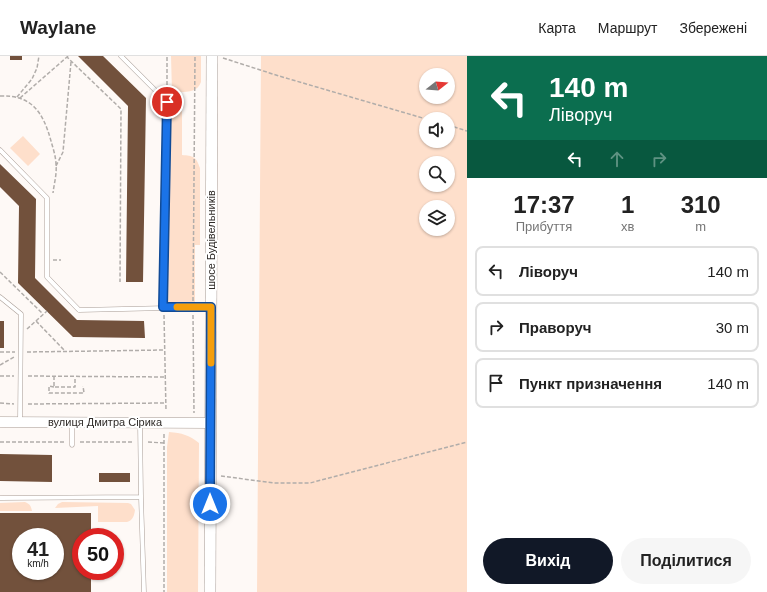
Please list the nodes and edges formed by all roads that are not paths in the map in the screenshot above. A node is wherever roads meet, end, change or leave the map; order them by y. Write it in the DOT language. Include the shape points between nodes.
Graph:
graph roads {
  1 [pos="121,56"];
  2 [pos="212,56"];
  3 [pos="0,150"];
  4 [pos="0,297"];
  5 [pos="163,307"];
  6 [pos="211,307"];
  7 [pos="0,422"];
  8 [pos="20,422"];
  9 [pos="72,422"];
  10 [pos="140,423"];
  11 [pos="210,423"];
  12 [pos="72,443"];
  13 [pos="142,497"];
  14 [pos="0,498"];
  15 [pos="144,592"];
  16 [pos="210,592"];
  1 -- 5 [label="lane" via="167,102"];
  2 -- 6 [label="main road, шосе Будівельників"];
  3 -- 5 [label="lane" via="48,198 47,277 79,310"];
  4 -- 8 [label="lane" via="21,314"];
  5 -- 6 [label="lane"];
  6 -- 11 [label="main road, шосе Будівельників"];
  7 -- 8 [label="street, вулиця Дмитра Сірика"];
  8 -- 9 [label="street, вулиця Дмитра Сірика"];
  9 -- 10 [label="street, вулиця Дмитра Сірика"];
  9 -- 12 [label="lane"];
  10 -- 11 [label="street, вулиця Дмитра Сірика"];
  10 -- 13 [label="lane"];
  11 -- 16 [label="main road, шосе Будівельників"];
  13 -- 14 [label="lane"];
  13 -- 15 [label="lane"];
}
